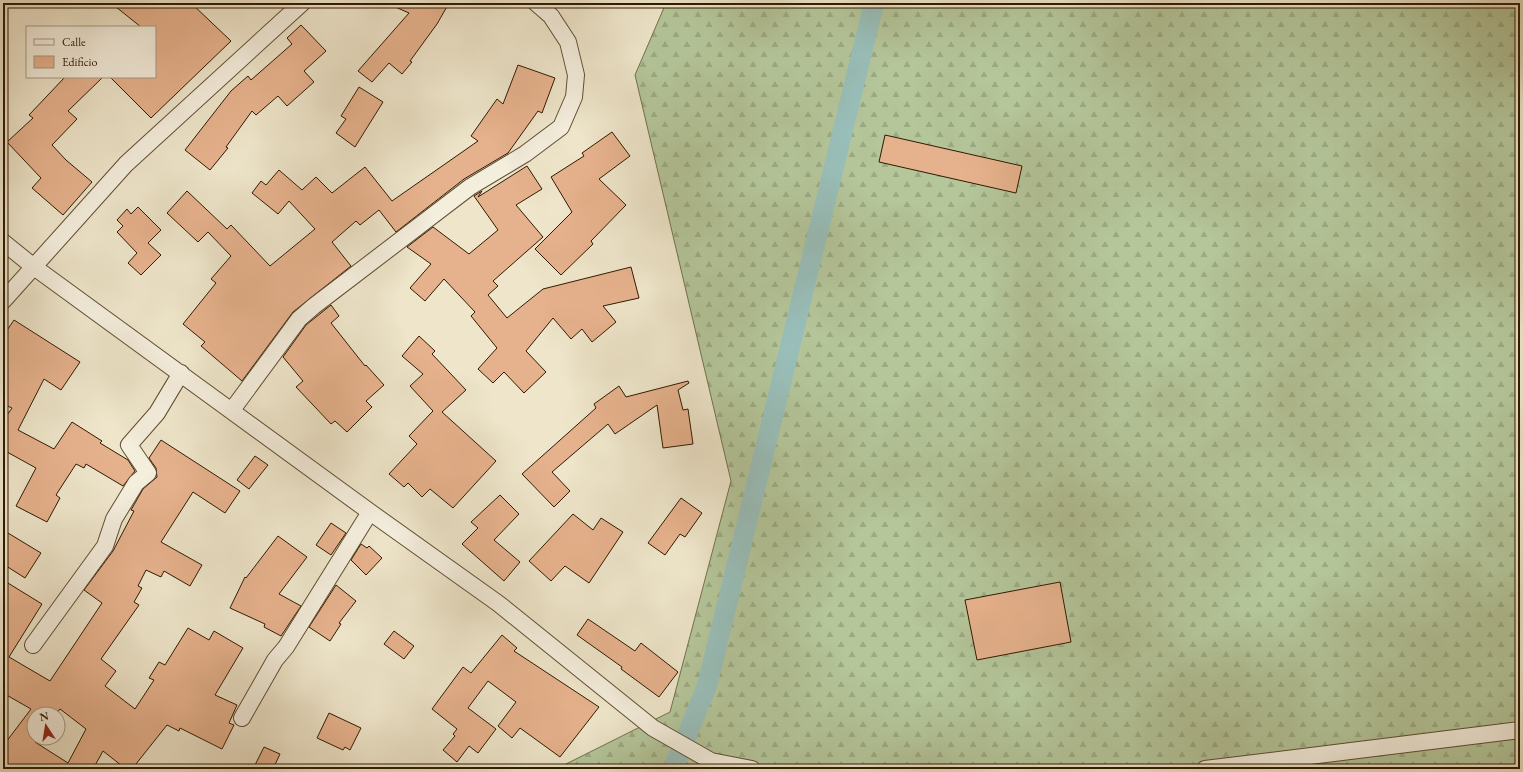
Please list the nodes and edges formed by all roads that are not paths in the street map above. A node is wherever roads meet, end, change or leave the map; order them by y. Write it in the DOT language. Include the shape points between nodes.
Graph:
graph roads {
  1 [pos="302,3"];
  2 [pos="536,3"];
  3 [pos="3,242"];
  4 [pos="34,267"];
  5 [pos="3,301"];
  6 [pos="181,373"];
  7 [pos="232,410"];
  8 [pos="370,512"];
  9 [pos="33,645"];
  10 [pos="242,718"];
  11 [pos="1520,730"];
  12 [pos="752,769"];
  13 [pos="1205,769"];
  1 -- 4 [label="street" via="126,164"];
  2 -- 7 [label="street" via="551,16 568,42 576,75 574,97 561,127 525,154 470,188 304,315"];
  3 -- 4 [label="street"];
  4 -- 5 [label="street"];
  4 -- 6 [label="street"];
  6 -- 7 [label="street"];
  6 -- 9 [label="street" via="157,413 129,445 148,473 136,484 114,519 105,546"];
  7 -- 8 [label="street"];
  8 -- 10 [label="street" via="286,647 275,660"];
  8 -- 12 [label="street" via="499,604 652,728 711,761"];
  11 -- 13 [label="street"];
}
